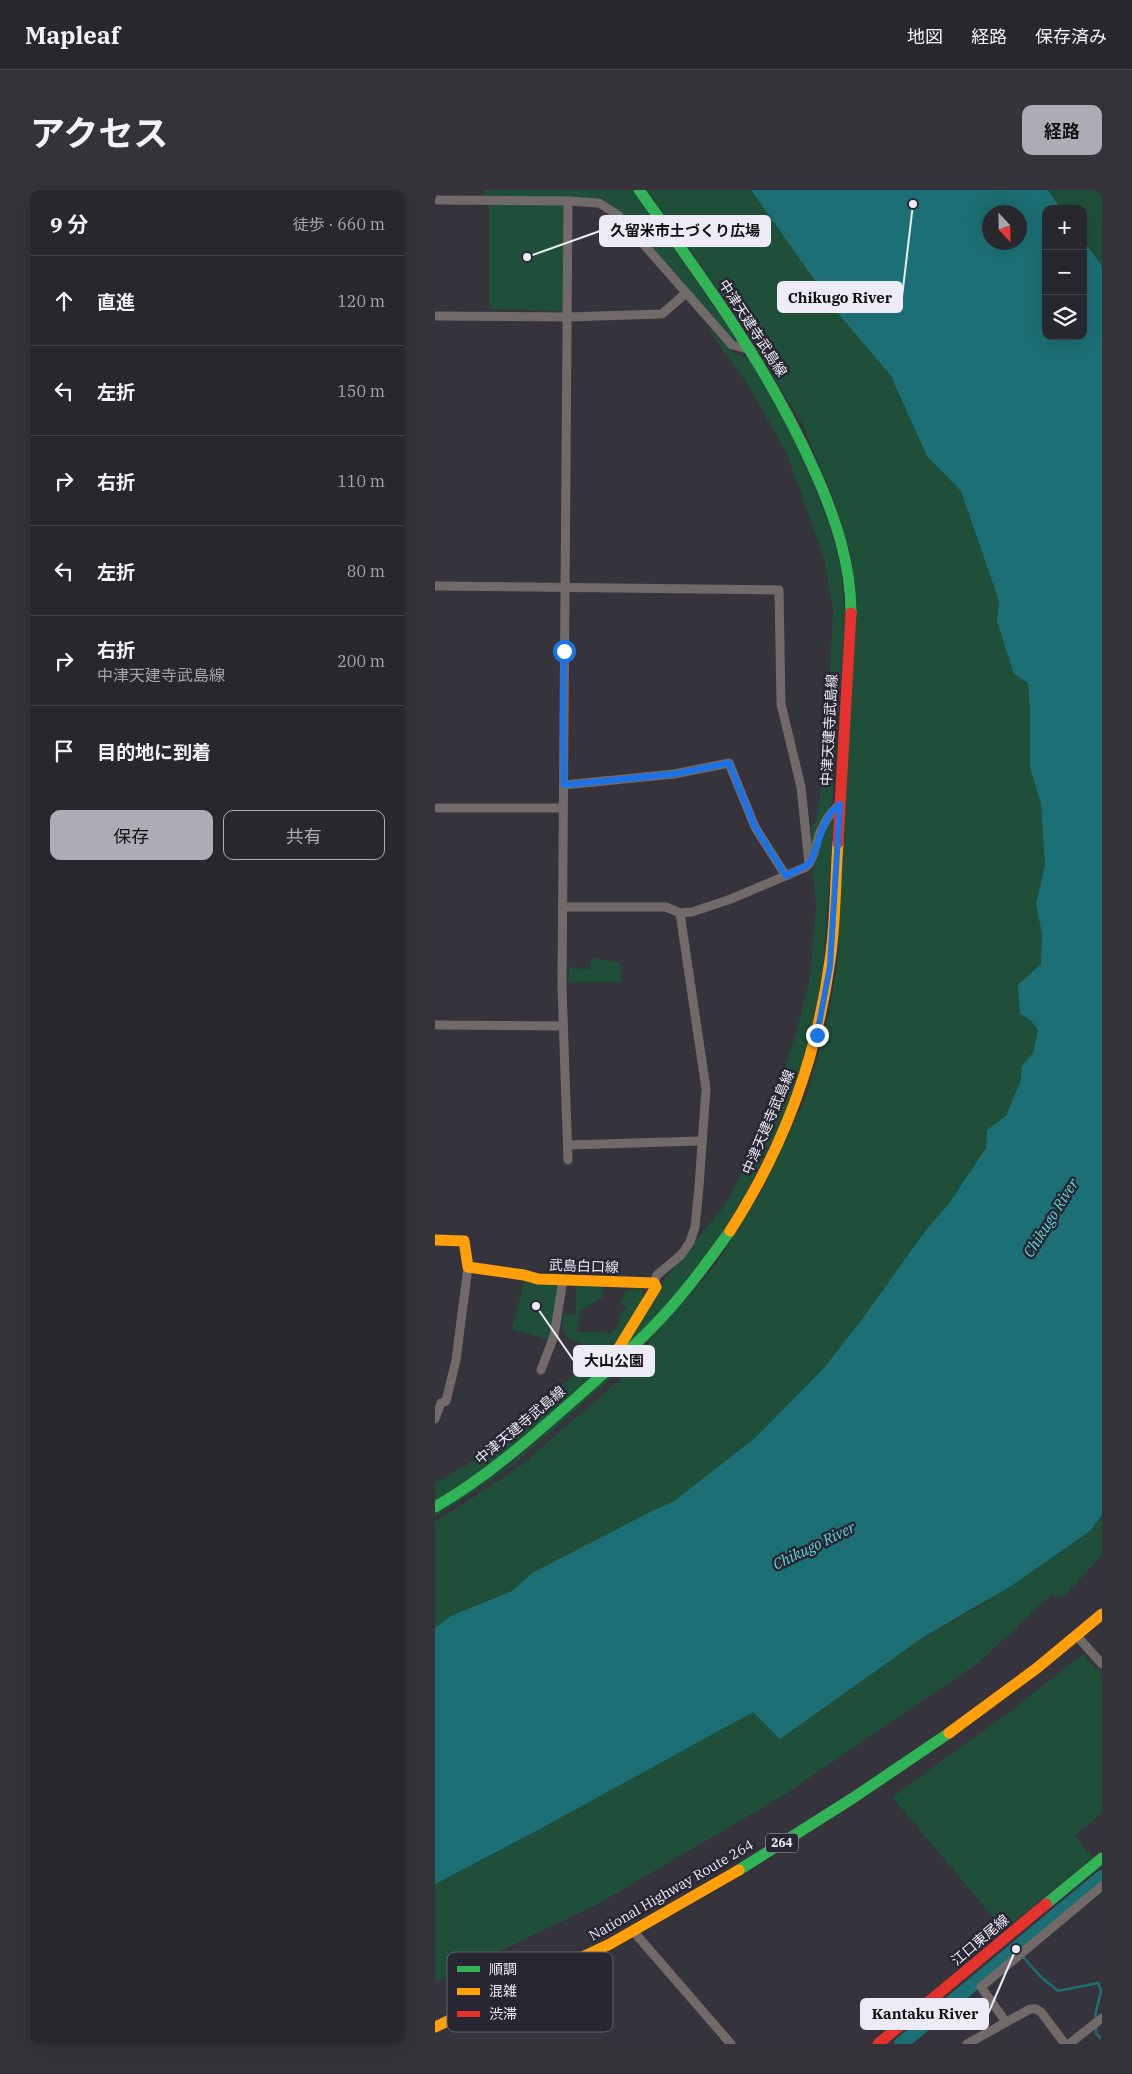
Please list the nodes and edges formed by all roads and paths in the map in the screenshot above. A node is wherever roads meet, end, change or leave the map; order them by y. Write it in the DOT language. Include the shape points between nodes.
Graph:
graph roads {
  1 [pos="639,190"];
  2 [pos="435,200"];
  3 [pos="569,201"];
  4 [pos="686,293"];
  5 [pos="435,316"];
  6 [pos="567,317"];
  7 [pos="751,350"];
  8 [pos="435,586"];
  9 [pos="564,588"];
  10 [pos="564,785"];
  11 [pos="840,804"];
  12 [pos="435,808"];
  13 [pos="562,808"];
  14 [pos="809,864"];
  15 [pos="786,876"];
  16 [pos="563,907"];
  17 [pos="681,913"];
  18 [pos="435,1026"];
  19 [pos="562,1026"];
  20 [pos="701,1141"];
  21 [pos="568,1146"];
  22 [pos="568,1160"];
  23 [pos="435,1240"];
  24 [pos="468,1267"];
  25 [pos="563,1280"];
  26 [pos="654,1283"];
  27 [pos="541,1370"];
  28 [pos="605,1372"];
  29 [pos="438,1402"];
  30 [pos="435,1419"];
  31 [pos="435,1507"];
  32 [pos="1102,1614"];
  33 [pos="1077,1636"];
  34 [pos="1102,1664"];
  35 [pos="1102,1858"];
  36 [pos="1102,1886"];
  37 [pos="634,1932"];
  38 [pos="592,1952"];
  39 [pos="1102,2018"];
  40 [pos="447,2021"];
  41 [pos="1005,2022"];
  42 [pos="435,2027"];
  43 [pos="731,2044"];
  44 [pos="878,2044"];
  45 [pos="967,2044"];
  46 [pos="1065,2044"];
  47 [pos="1069,2044"];
  1 -- 7 [label="main road, 中津天建寺武島線"];
  2 -- 3 [label="street"];
  3 -- 4 [label="street" via="599,203 618,215"];
  3 -- 6 [label="street"];
  4 -- 6 [label="street" via="662,314"];
  4 -- 7 [label="street" via="732,346"];
  5 -- 6 [label="street"];
  6 -- 9 [label="street"];
  7 -- 11 [label="main road, 中津天建寺武島線" via="790,414 808,453 845,557 851,596 851,626"];
  8 -- 9 [label="street"];
  9 -- 10 [label="street"];
  9 -- 14 [label="street" via="779,590 781,704 801,787"];
  10 -- 13 [label="street"];
  10 -- 15 [label="street" via="674,774 729,763 755,827"];
  11 -- 14 [label="street" via="821,830"];
  11 -- 28 [label="main road, 中津天建寺武島線" via="830,966 817,1035 796,1102 751,1197 709,1261 672,1307"];
  12 -- 13 [label="street"];
  13 -- 16 [label="street"];
  14 -- 15 [label="street"];
  15 -- 17 [label="street" via="731,899"];
  16 -- 17 [label="street" via="666,907"];
  16 -- 19 [label="street"];
  17 -- 20 [label="street" via="706,1089"];
  18 -- 19 [label="street"];
  19 -- 21 [label="street"];
  20 -- 21 [label="street"];
  20 -- 26 [label="street" via="695,1228 690,1242 657,1275"];
  21 -- 22 [label="street"];
  23 -- 24 [label="main road" via="463,1241 467,1245"];
  24 -- 25 [label="main road, 武島白口線"];
  24 -- 29 [label="street" via="456,1360 446,1401"];
  25 -- 26 [label="main road, 武島白口線"];
  25 -- 27 [label="street" via="554,1336"];
  26 -- 28 [label="main road" via="656,1286"];
  28 -- 31 [label="main road, 中津天建寺武島線" via="507,1459"];
  29 -- 30 [label="street"];
  32 -- 33 [label="main road, National Highway Route 264 / 264"];
  33 -- 34 [label="street"];
  33 -- 37 [label="main road, National Highway Route 264 / 264" via="992,1703 870,1788"];
  35 -- 44 [label="main road, 江口東尾線"];
  36 -- 41 [label="street" via="981,1987"];
  37 -- 38 [label="main road, National Highway Route 264 / 264"];
  37 -- 43 [label="street"];
  39 -- 47 [label="street"];
  40 -- 42 [label="main road, National Highway Route 264 / 264"];
  41 -- 45 [label="street"];
  41 -- 46 [label="street" via="1022,2012 1036,2009"];
}
